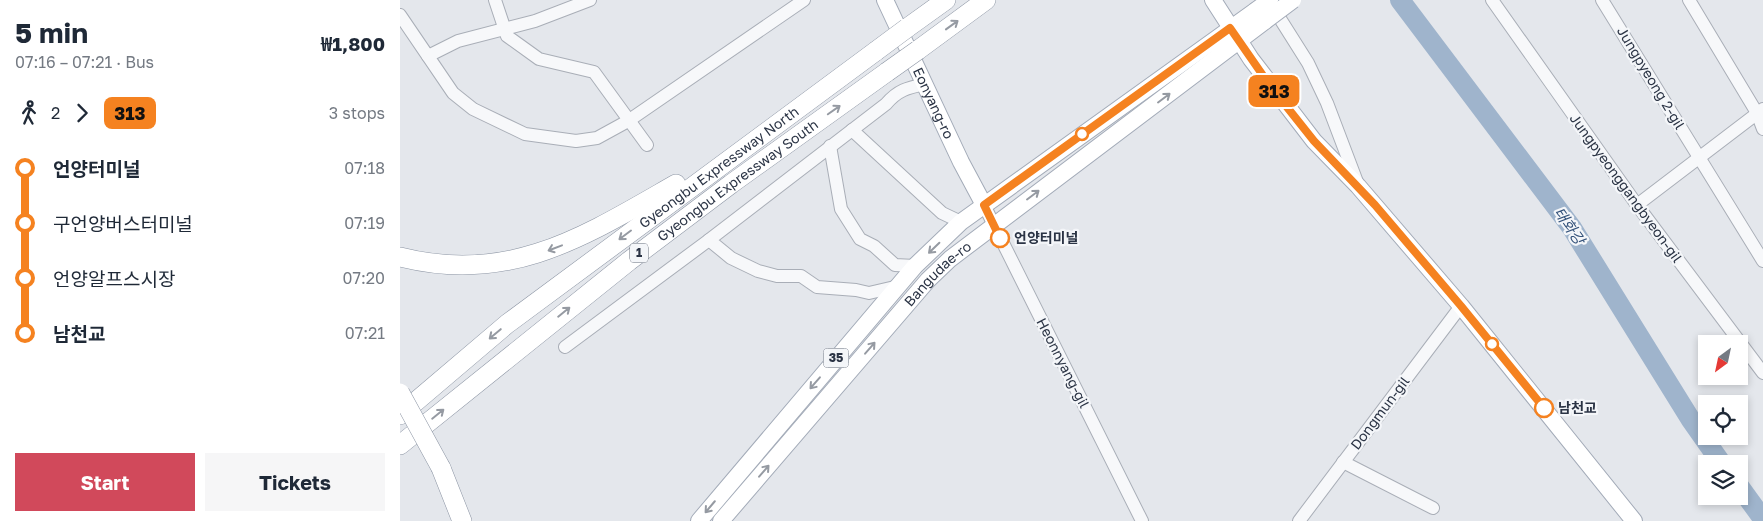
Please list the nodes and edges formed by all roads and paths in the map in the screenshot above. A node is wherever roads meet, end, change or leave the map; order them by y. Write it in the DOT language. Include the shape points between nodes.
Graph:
graph roads {
  1 [pos="495,0"];
  2 [pos="590,0"];
  3 [pos="804,0"];
  4 [pos="885,0"];
  5 [pos="946,0"];
  6 [pos="986,0"];
  7 [pos="1213,0"];
  8 [pos="1269,0"];
  9 [pos="1293,0"];
  10 [pos="1492,0"];
  11 [pos="1602,0"];
  12 [pos="1689,0"];
  13 [pos="400,14"];
  14 [pos="1260,16"];
  15 [pos="504,29"];
  16 [pos="1234,34"];
  17 [pos="428,56"];
  18 [pos="925,84"];
  19 [pos="1760,111"];
  20 [pos="628,121"];
  21 [pos="1763,129"];
  22 [pos="852,130"];
  23 [pos="751,142"];
  24 [pos="647,145"];
  25 [pos="830,146"];
  26 [pos="1700,157"];
  27 [pos="1358,186"];
  28 [pos="984,205"];
  29 [pos="1637,205"];
  30 [pos="961,222"];
  31 [pos="994,224"];
  32 [pos="709,240"];
  33 [pos="400,257"];
  34 [pos="1763,262"];
  35 [pos="915,266"];
  36 [pos="899,286"];
  37 [pos="1461,306"];
  38 [pos="565,347"];
  39 [pos="1763,373"];
  40 [pos="400,393"];
  41 [pos="400,414"];
  42 [pos="400,419"];
  43 [pos="400,445"];
  44 [pos="1343,462"];
  45 [pos="436,473"];
  46 [pos="1432,508"];
  47 [pos="448,521"];
  48 [pos="462,521"];
  49 [pos="699,521"];
  50 [pos="721,521"];
  51 [pos="1142,521"];
  52 [pos="1299,521"];
  53 [pos="1634,521"];
  1 -- 15 [label="street"];
  2 -- 15 [label="street"];
  3 -- 20 [label="street"];
  4 -- 18 [label="main road, Eonyang-ro"];
  5 -- 23 [label="highway, Gyeongbu Expressway North / 1, bridge"];
  43 -- 6 [label="highway, Gyeongbu Expressway South / 1, one-way, bridge" via="629,261"];
  7 -- 16 [label="main road"];
  8 -- 14 [label="main road, 35, bridge"];
  8 -- 27 [label="street" via="1308,63 1327,103"];
  9 -- 14 [label="main road, Bangudae-ro / 35, bridge"];
  10 -- 29 [label="street, Jungpyeonggangbyeon-gil"];
  11 -- 26 [label="street, Jungpyeong 2-gil"];
  12 -- 19 [label="street"];
  13 -- 17 [label="street"];
  14 -- 16 [label="main road, Bangudae-ro / 35"];
  15 -- 17 [label="street" via="458,41"];
  15 -- 20 [label="street" via="507,36 539,59 594,72"];
  16 -- 27 [label="main road" via="1314,141"];
  16 -- 28 [label="main road, Bangudae-ro / 35"];
  31 -- 16 [label="main road, Bangudae-ro / 35, one-way"];
  17 -- 20 [label="street" via="453,93 473,109 525,134 576,141 597,138"];
  18 -- 22 [label="street" via="902,89"];
  18 -- 28 [label="main road, Eonyang-ro"];
  19 -- 21 [label="street"];
  19 -- 26 [label="street"];
  20 -- 24 [label="street"];
  22 -- 25 [label="street"];
  22 -- 30 [label="street" via="942,213"];
  23 -- 33 [label="highway, one-way" via="590,233 549,251 476,265 429,263"];
  23 -- 41 [label="highway, Gyeongbu Expressway North / 1, one-way" via="507,324"];
  25 -- 32 [label="street"];
  25 -- 35 [label="street" via="841,209 860,238 895,265"];
  26 -- 29 [label="street"];
  26 -- 34 [label="street, Jungpyeong 2-gil"];
  27 -- 37 [label="main road"];
  28 -- 30 [label="main road, Bangudae-ro / 35"];
  28 -- 31 [label="street, Heonnyang-gil"];
  29 -- 39 [label="street, Jungpyeonggangbyeon-gil"];
  30 -- 35 [label="main road, Bangudae-ro / 35, one-way"];
  50 -- 31 [label="main road, Bangudae-ro / 35, one-way" via="928,280"];
  31 -- 51 [label="street, Heonnyang-gil"];
  32 -- 36 [label="street" via="731,258 758,270 777,276 801,276 817,287 869,293"];
  32 -- 38 [label="street"];
  35 -- 36 [label="main road, Bangudae-ro / 35"];
  36 -- 49 [label="main road, Bangudae-ro / 35, one-way"];
  37 -- 44 [label="street, Dongmun-gil"];
  37 -- 53 [label="main road"];
  40 -- 45 [label="highway, bridge"];
  42 -- 45 [label="highway"];
  44 -- 46 [label="street"];
  44 -- 52 [label="street, Dongmun-gil"];
  45 -- 47 [label="highway"];
  45 -- 48 [label="highway"];
}
